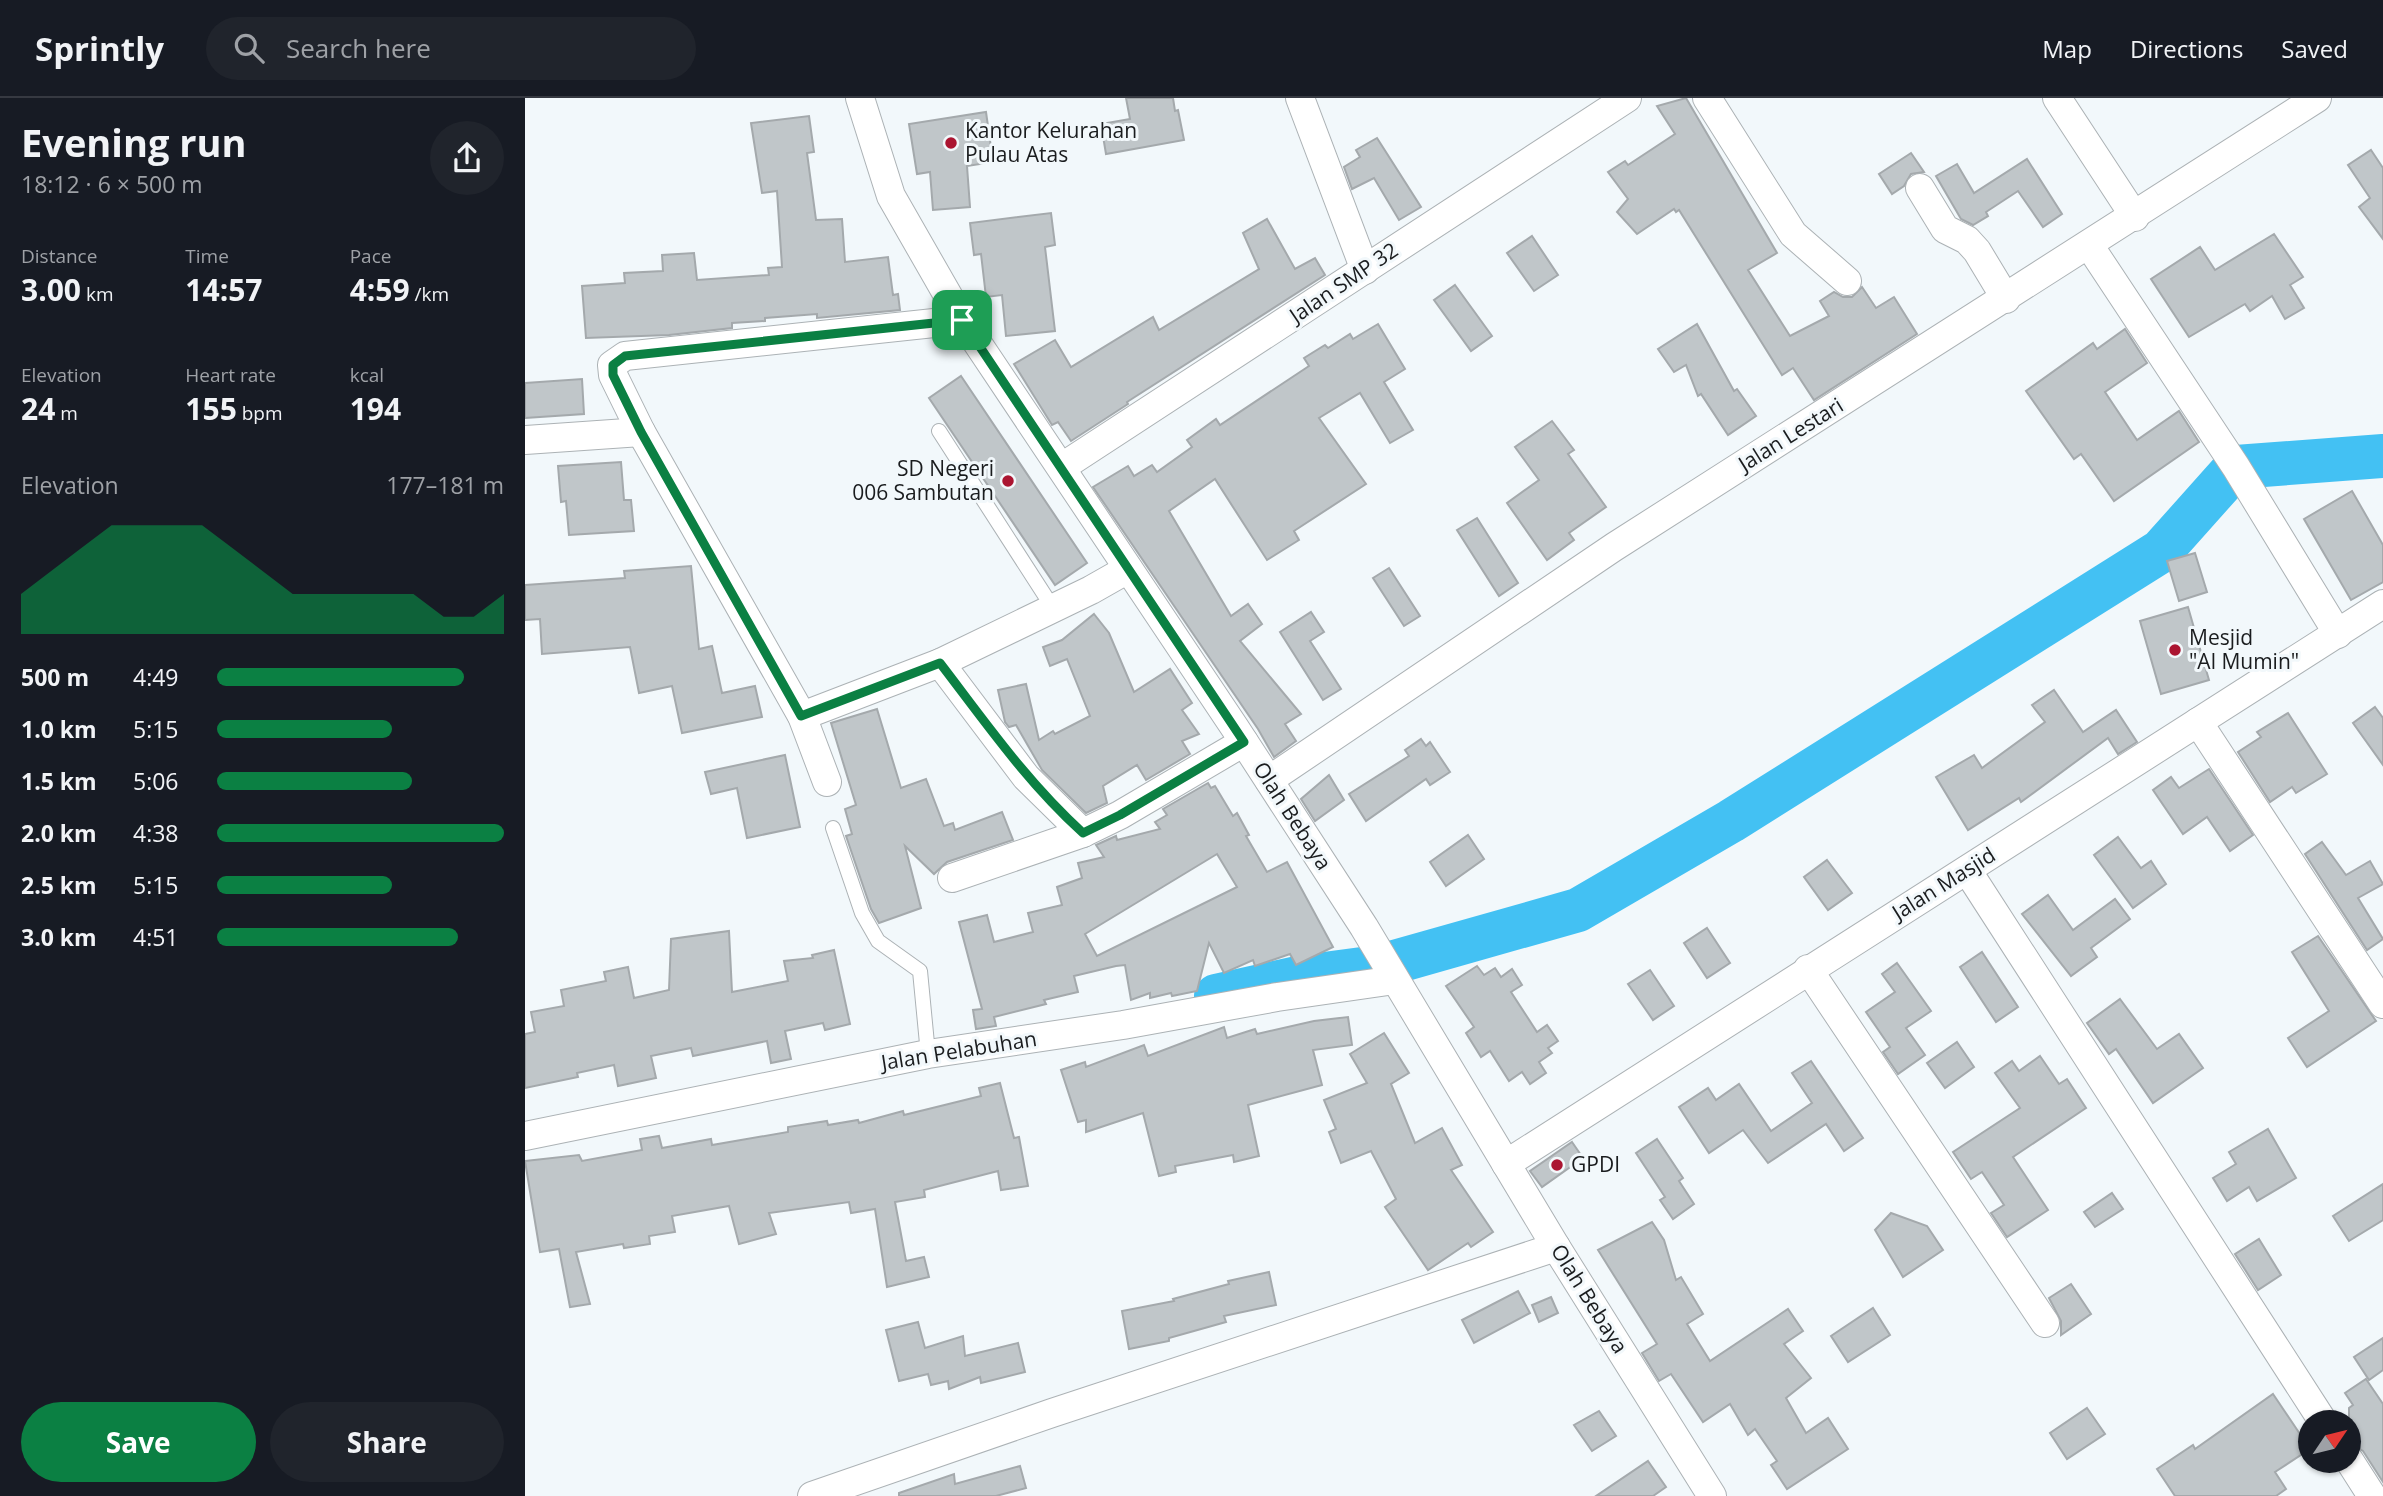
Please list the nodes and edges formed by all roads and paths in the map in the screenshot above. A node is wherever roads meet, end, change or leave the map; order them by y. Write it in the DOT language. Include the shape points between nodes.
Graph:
graph roads {
  1 [pos="860,98"];
  2 [pos="1300,98"];
  3 [pos="1627,98"];
  4 [pos="1707,98"];
  5 [pos="2057,98"];
  6 [pos="2318,98"];
  7 [pos="1920,188"];
  8 [pos="2135,217"];
  9 [pos="2089,245"];
  10 [pos="1365,270"];
  11 [pos="1847,281"];
  12 [pos="2005,299"];
  13 [pos="962,320"];
  14 [pos="940,431"];
  15 [pos="641,432"];
  16 [pos="525,440"];
  17 [pos="1062,467"];
  18 [pos="1128,569"];
  19 [pos="1053,608"];
  20 [pos="2380,612"];
  21 [pos="2338,634"];
  22 [pos="940,663"];
  23 [pos="801,716"];
  24 [pos="2197,722"];
  25 [pos="1244,742"];
  26 [pos="1269,780"];
  27 [pos="828,782"];
  28 [pos="833,828"];
  29 [pos="1083,833"];
  30 [pos="1967,870"];
  31 [pos="952,878"];
  32 [pos="1808,969"];
  33 [pos="1392,975"];
  34 [pos="2383,1004"];
  35 [pos="926,1042"];
  36 [pos="525,1136"];
  37 [pos="1506,1164"];
  38 [pos="1556,1247"];
  39 [pos="2045,1323"];
  40 [pos="2316,1410"];
  41 [pos="2359,1474"];
  42 [pos="2373,1493"];
  43 [pos="812,1496"];
  44 [pos="1712,1496"];
  1 -- 13 [label="street, Olah Bebaya" via="891,195"];
  2 -- 10 [label="street"];
  3 -- 10 [label="street, Jalan SMP 32"];
  4 -- 11 [label="street" via="1793,234"];
  5 -- 8 [label="street"];
  6 -- 8 [label="street, Jalan Lestari"];
  7 -- 12 [label="street" via="1945,229 1977,251"];
  8 -- 9 [label="street, Jalan Lestari"];
  9 -- 12 [label="street, Jalan Lestari"];
  9 -- 21 [label="street" via="2236,467"];
  10 -- 17 [label="street, Jalan SMP 32"];
  12 -- 26 [label="street, Jalan Lestari" via="1613,547"];
  13 -- 15 [label="street" via="617,359 613,375"];
  13 -- 17 [label="street, Olah Bebaya"];
  14 -- 19 [label="lane"];
  15 -- 16 [label="street"];
  15 -- 23 [label="street"];
  17 -- 18 [label="street, Olah Bebaya"];
  18 -- 19 [label="street"];
  18 -- 25 [label="street, Olah Bebaya"];
  19 -- 22 [label="street"];
  20 -- 21 [label="street, Jalan Masjid"];
  21 -- 24 [label="street, Jalan Masjid"];
  22 -- 23 [label="street"];
  22 -- 29 [label="street" via="1026,777"];
  23 -- 27 [label="street"];
  24 -- 30 [label="street, Jalan Masjid"];
  24 -- 34 [label="street"];
  25 -- 26 [label="street, Olah Bebaya"];
  25 -- 29 [label="street"];
  26 -- 33 [label="street, Olah Bebaya"];
  28 -- 35 [label="lane" via="862,913 878,941 920,971"];
  29 -- 31 [label="street"];
  30 -- 32 [label="street, Jalan Masjid"];
  30 -- 40 [label="street"];
  32 -- 37 [label="street, Jalan Masjid"];
  32 -- 39 [label="street"];
  33 -- 35 [label="street, Jalan Pelabuhan" via="1123,1025"];
  33 -- 37 [label="street, Olah Bebaya"];
  35 -- 36 [label="street, Jalan Pelabuhan"];
  37 -- 38 [label="street, Olah Bebaya"];
  38 -- 43 [label="street"];
  38 -- 44 [label="street, Olah Bebaya"];
  41 -- 42 [label="street"];
}
